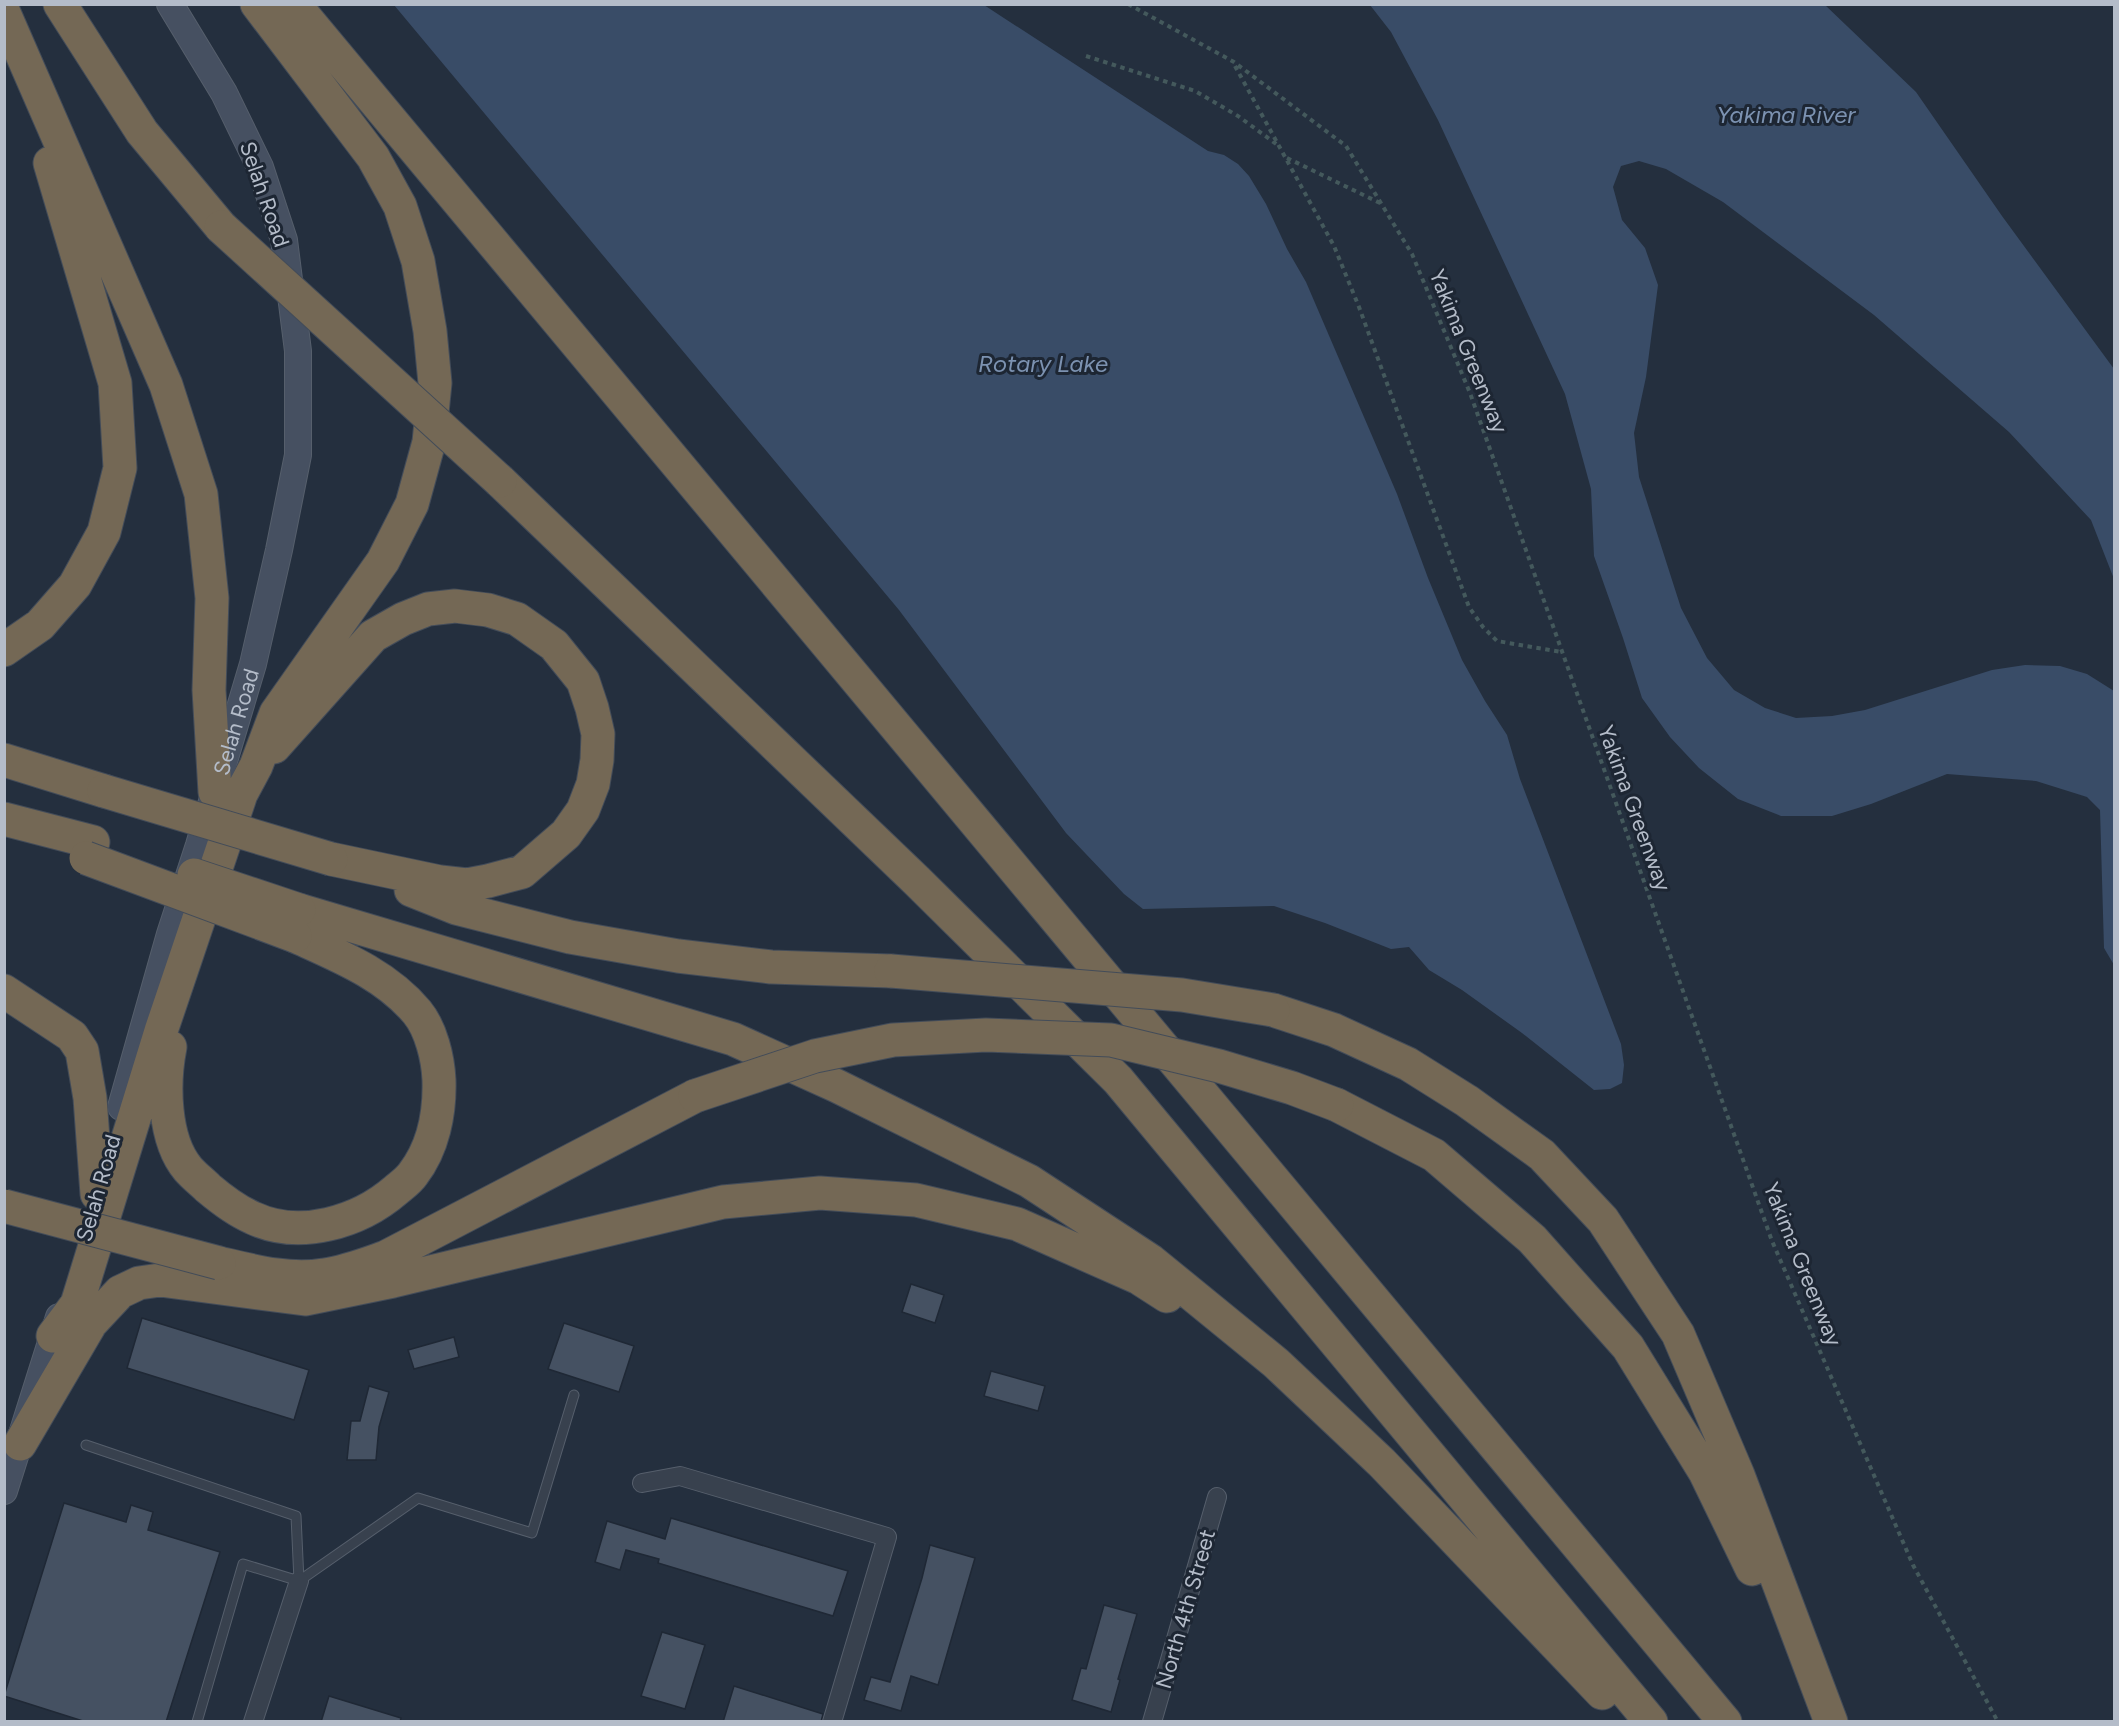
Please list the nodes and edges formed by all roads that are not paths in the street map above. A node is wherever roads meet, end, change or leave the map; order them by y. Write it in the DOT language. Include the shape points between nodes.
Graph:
graph roads {
  1 [pos="60,4"];
  2 [pos="170,4"];
  3 [pos="257,4"];
  4 [pos="294,4"];
  5 [pos="4,14"];
  6 [pos="4,28"];
  7 [pos="4,650"];
  8 [pos="4,759"];
  9 [pos="256,766"];
  10 [pos="215,792"];
  11 [pos="4,819"];
  12 [pos="4,830"];
  13 [pos="90,850"];
  14 [pos="331,859"];
  15 [pos="297,922"];
  16 [pos="178,945"];
  17 [pos="4,991"];
  18 [pos="97,1194"];
  19 [pos="4,1206"];
  20 [pos="53,1336"];
  21 [pos="1276,1363"];
  22 [pos="574,1395"];
  23 [pos="20,1444"];
  24 [pos="86,1445"];
  25 [pos="642,1484"];
  26 [pos="4,1491"];
  27 [pos="1217,1497"];
  28 [pos="299,1581"];
  29 [pos="198,1722"];
  30 [pos="253,1722"];
  31 [pos="832,1722"];
  32 [pos="1152,1722"];
  33 [pos="1631,1722"];
  34 [pos="1651,1722"];
  35 [pos="1725,1722"];
  36 [pos="1829,1722"];
  1 -- 34 [label="highway, bridge" via="142,132 221,227 500,481 917,881 1118,1080"];
  2 -- 10 [label="main road, Selah Road" via="224,93 260,167 284,240 298,351 298,455 253,664"];
  3 -- 9 [label="highway" via="373,157 400,206 418,261 435,382 429,442 412,504 383,561 276,713"];
  4 -- 35 [label="highway"];
  5 -- 10 [label="highway" via="166,385 201,494 212,598 209,690"];
  6 -- 7 [label="highway" via="28,88 115,383 120,468 104,532 75,585 40,625"];
  8 -- 14 [label="highway, bridge"];
  9 -- 14 [label="highway" via="373,636 428,609 456,606 517,619 554,645 571,664 583,681 592,708 598,734 597,760 583,810 566,834 542,856 522,872 467,885"];
  9 -- 16 [label="highway"];
  10 -- 16 [label="main road, Selah Road"];
  11 -- 13 [label="highway"];
  12 -- 13 [label="highway"];
  13 -- 15 [label="highway, bridge"];
  14 -- 36 [label="highway, bridge" via="456,908 570,937 771,967 891,971 1182,995 1273,1010 1334,1030 1397,1059 1467,1101 1542,1155 1603,1220 1678,1334 1738,1475"];
  15 -- 16 [label="highway" via="402,996 418,1014 439,1069 440,1100 434,1129 427,1152 412,1176 365,1212 338,1222 287,1227 254,1219 220,1198 188,1170 177,1152 168,1123 166,1067"];
  15 -- 21 [label="highway" via="733,1039 1029,1181 1151,1261"];
  16 -- 18 [label="main road, Selah Road"];
  16 -- 20 [label="highway" via="77,1304"];
  17 -- 18 [label="highway" via="72,1036 82,1052 90,1098"];
  18 -- 20 [label="main road, Selah Road"];
  19 -- 36 [label="highway, bridge" via="258,1272 322,1276 386,1257 695,1096 815,1056 893,1040 986,1035 1111,1040 1219,1066 1337,1105 1434,1155 1532,1239 1628,1347 1705,1472"];
  20 -- 23 [label="main road, Selah Road"];
  21 -- 23 [label="highway" via="1139,1278 1017,1224 916,1200 820,1193 723,1202 305,1299 160,1280 139,1283 120,1292 91,1323"];
  21 -- 33 [label="highway" via="1382,1463"];
  22 -- 28 [label="lane" via="532,1533 418,1498"];
  23 -- 26 [label="main road, Selah Road"];
  24 -- 28 [label="lane" via="296,1516"];
  25 -- 31 [label="street" via="680,1476 887,1537"];
  27 -- 32 [label="street, North 4th Street"];
  28 -- 29 [label="lane" via="243,1564"];
  28 -- 30 [label="street"];
}
